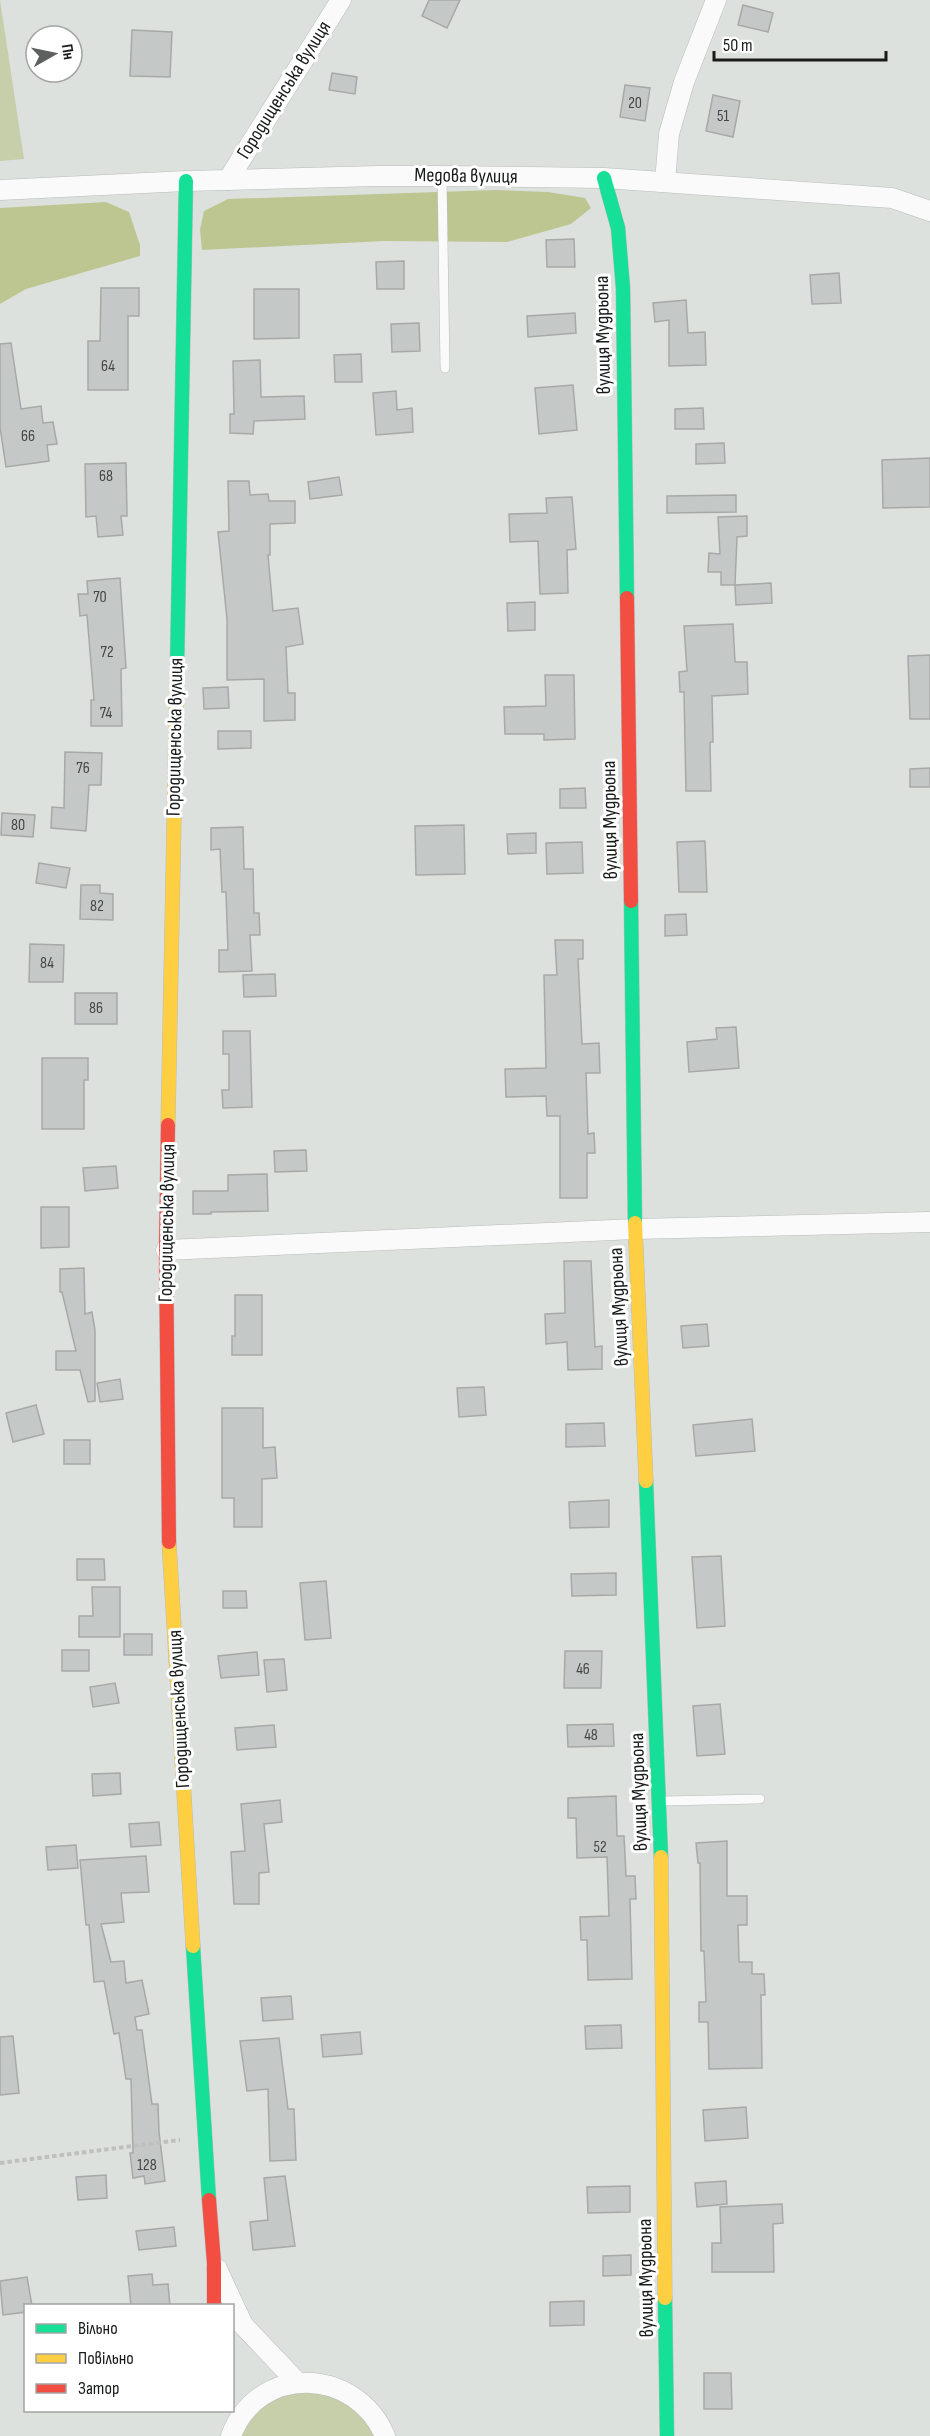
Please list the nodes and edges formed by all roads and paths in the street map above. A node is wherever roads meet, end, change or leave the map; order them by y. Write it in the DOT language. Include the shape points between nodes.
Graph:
graph roads {
  1 [pos="341,0"];
  2 [pos="716,0"];
  3 [pos="442,176"];
  4 [pos="604,178"];
  5 [pos="228,180"];
  6 [pos="186,181"];
  7 [pos="665,182"];
  8 [pos="0,190"];
  9 [pos="930,211"];
  10 [pos="446,368"];
  11 [pos="930,1222"];
  12 [pos="635,1229"];
  13 [pos="166,1250"];
  14 [pos="760,1799"];
  15 [pos="660,1801"];
  16 [pos="204,2137"];
  17 [pos="0,2163"];
  18 [pos="214,2263"];
  19 [pos="214,2304"];
  20 [pos="233,2304"];
  21 [pos="234,2306"];
  22 [pos="298,2383"];
  23 [pos="234,2420"];
  24 [pos="385,2436"];
  25 [pos="667,2436"];
  1 -- 5 [label="street, Городищенська вулиця"];
  2 -- 7 [label="street" via="684,82 669,134"];
  3 -- 4 [label="street, Медова вулиця"];
  3 -- 5 [label="street, Медова вулиця"];
  3 -- 10 [label="lane"];
  4 -- 7 [label="street, Медова вулиця"];
  4 -- 12 [label="street, вулиця Мудрьона" via="618,228 623,288"];
  5 -- 6 [label="street, Медова вулиця"];
  6 -- 8 [label="street, Медова вулиця"];
  6 -- 13 [label="street, Городищенська вулиця"];
  7 -- 9 [label="street, Медова вулиця" via="892,198"];
  11 -- 12 [label="street"];
  12 -- 13 [label="street"];
  12 -- 15 [label="street, вулиця Мудрьона"];
  13 -- 16 [label="street, Городищенська вулиця" via="168,1519"];
  14 -- 15 [label="lane"];
  15 -- 25 [label="street, вулиця Мудрьона"];
  16 -- 17 [label="path"];
  16 -- 18 [label="street, Городищенська вулиця"];
  18 -- 19 [label="street, Городищенська вулиця"];
  18 -- 20 [label="street, Городищенська вулиця"];
  21 -- 22 [label="street, Городищенська вулиця" via="243,2325"];
  22 -- 23 [label="street" via="270,2392"];
  22 -- 24 [label="street" via="328,2385 348,2393 371,2412"];
}
